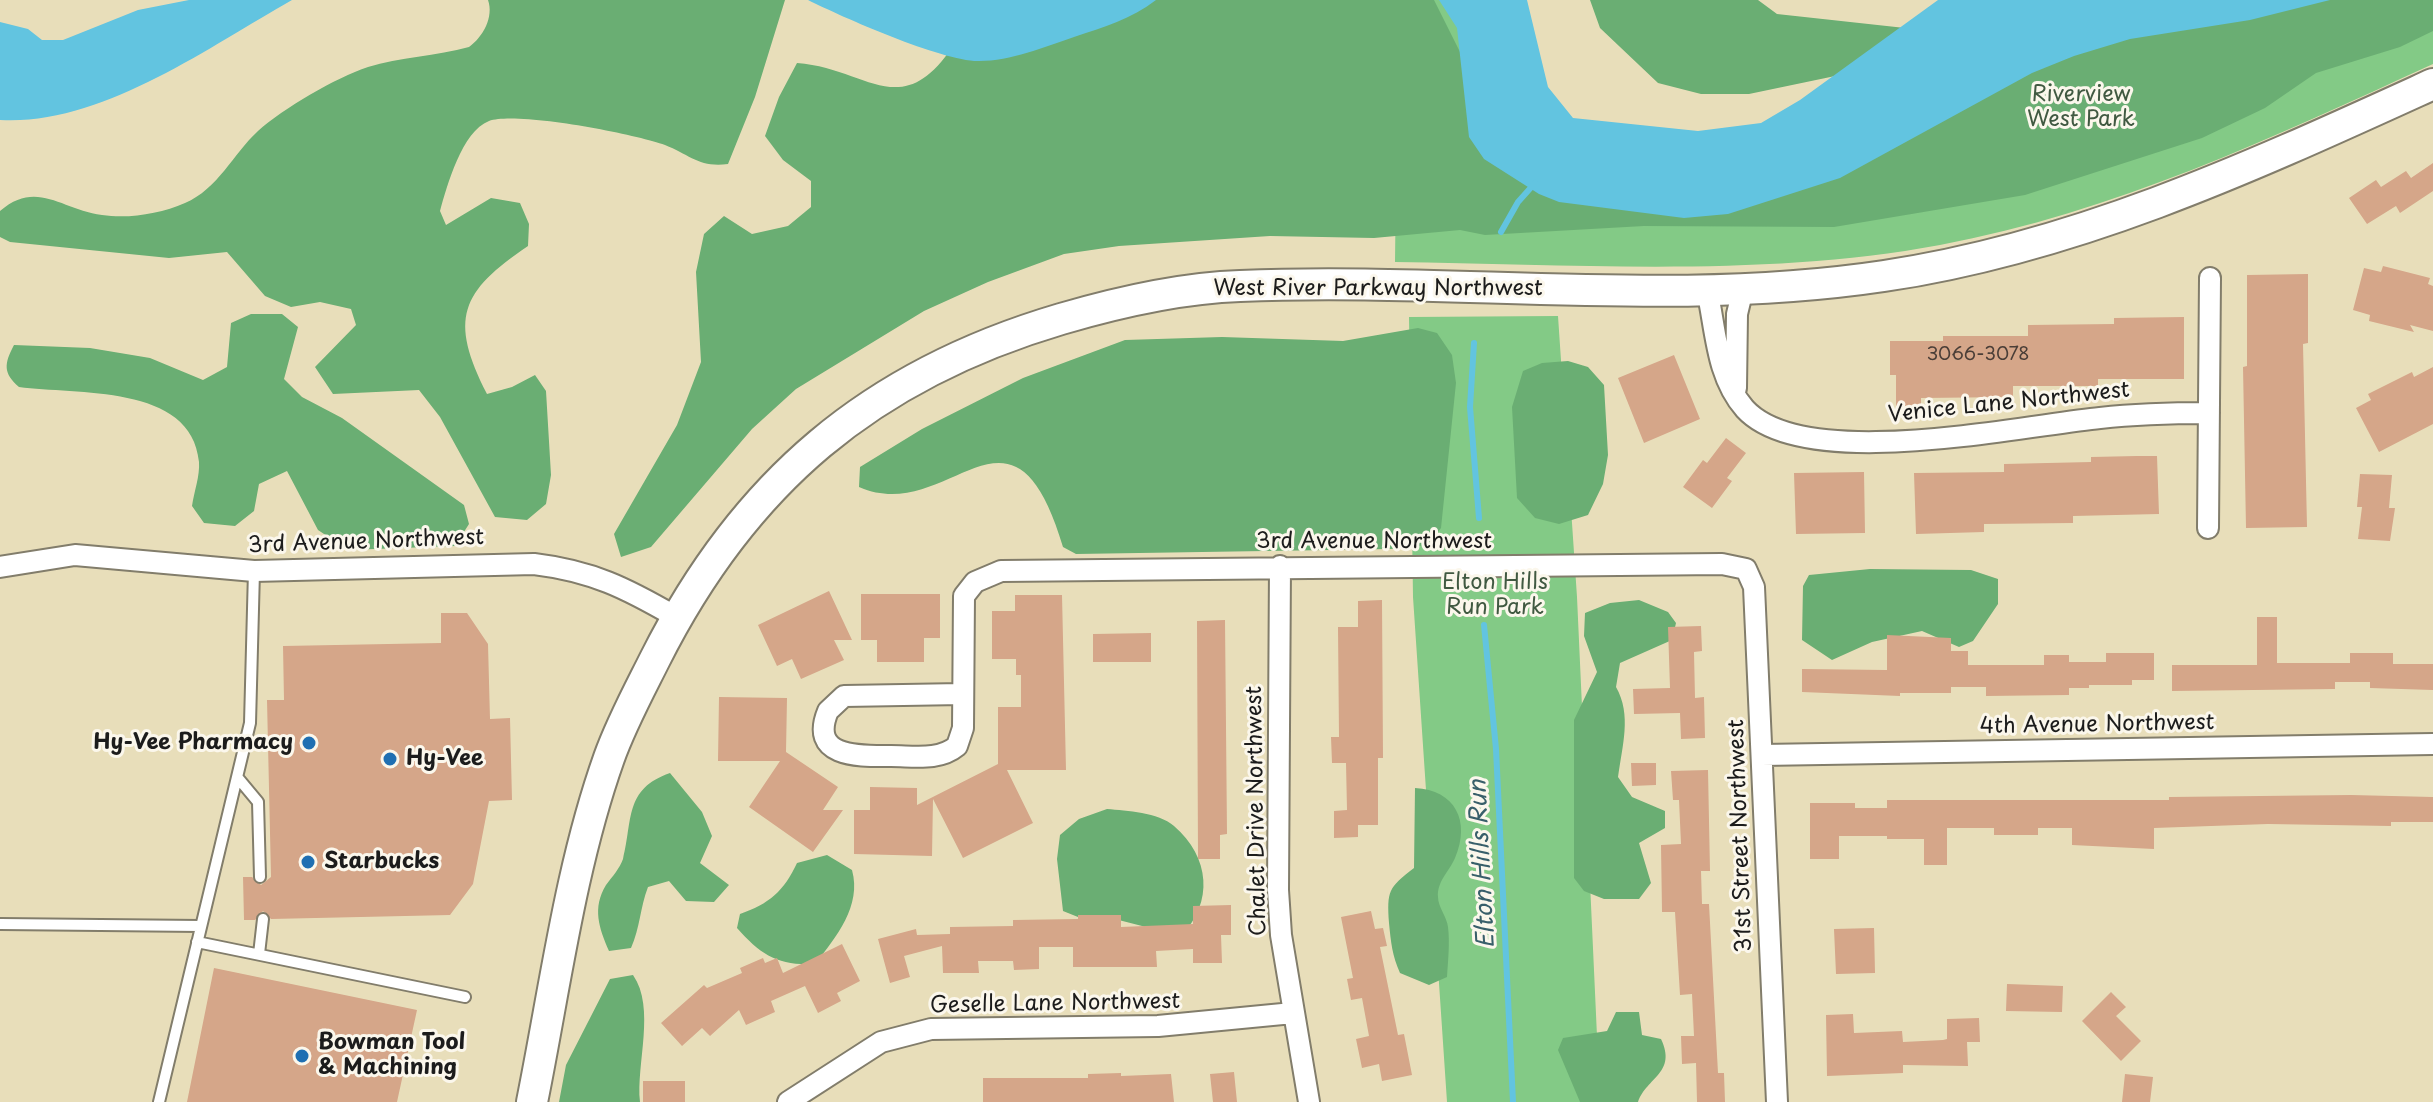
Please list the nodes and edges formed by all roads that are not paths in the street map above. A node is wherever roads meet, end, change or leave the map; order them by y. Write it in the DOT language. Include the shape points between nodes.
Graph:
graph roads {
  1 [pos="2433,84"];
  2 [pos="2210,278"];
  3 [pos="1743,289"];
  4 [pos="1707,290"];
  5 [pos="1736,392"];
  6 [pos="2209,413"];
  7 [pos="2208,528"];
  8 [pos="1280,566"];
  9 [pos="0,567"];
  10 [pos="1746,569"];
  11 [pos="254,571"];
  12 [pos="676,617"];
  13 [pos="962,694"];
  14 [pos="2433,744"];
  15 [pos="1762,755"];
  16 [pos="238,778"];
  17 [pos="260,877"];
  18 [pos="263,919"];
  19 [pos="0,924"];
  20 [pos="201,926"];
  21 [pos="197,942"];
  22 [pos="259,954"];
  23 [pos="465,997"];
  24 [pos="1293,1013"];
  25 [pos="159,1102"];
  26 [pos="532,1102"];
  27 [pos="788,1102"];
  28 [pos="1309,1102"];
  29 [pos="1777,1102"];
  1 -- 3 [label="main road, West River Parkway Northwest" via="2218,182 2042,243 1885,276"];
  2 -- 6 [label="street"];
  3 -- 4 [label="main road, West River Parkway Northwest"];
  3 -- 5 [label="street" via="1737,314"];
  4 -- 5 [label="street, Venice Lane Northwest" via="1721,366"];
  4 -- 12 [label="main road, West River Parkway Northwest" via="1238,286 1147,297 1030,328 939,365 825,437 746,518"];
  5 -- 6 [label="street, Venice Lane Northwest" via="1745,408 1783,434 1839,439 1906,441 2097,418"];
  6 -- 7 [label="street"];
  8 -- 10 [label="street, 3rd Avenue Northwest" via="1722,564"];
  8 -- 13 [label="street, 3rd Avenue Northwest" via="1001,571 975,582 964,596"];
  8 -- 24 [label="street, Chalet Drive Northwest" via="1278,890"];
  9 -- 11 [label="street, 3rd Avenue Northwest" via="75,555"];
  10 -- 15 [label="street, 31st Street Northwest" via="1754,587"];
  11 -- 12 [label="street, 3rd Avenue Northwest" via="534,564 579,570 620,584"];
  11 -- 16 [label="lane" via="250,723"];
  12 -- 26 [label="main road, West River Parkway Northwest" via="611,753 594,807"];
  13 -- 13 [label="street" via="961,740 945,754 854,756 836,750 826,736 828,711 844,696"];
  14 -- 15 [label="street, 4th Avenue Northwest"];
  15 -- 29 [label="street, 31st Street Northwest"];
  16 -- 17 [label="lane" via="258,802"];
  16 -- 20 [label="lane"];
  18 -- 22 [label="lane"];
  19 -- 20 [label="lane"];
  20 -- 21 [label="lane"];
  21 -- 22 [label="lane"];
  21 -- 25 [label="lane"];
  22 -- 23 [label="lane"];
  24 -- 27 [label="street, Geselle Lane Northwest" via="1208,1024 931,1029 881,1042"];
  24 -- 28 [label="street, Chalet Drive Northwest"];
}
